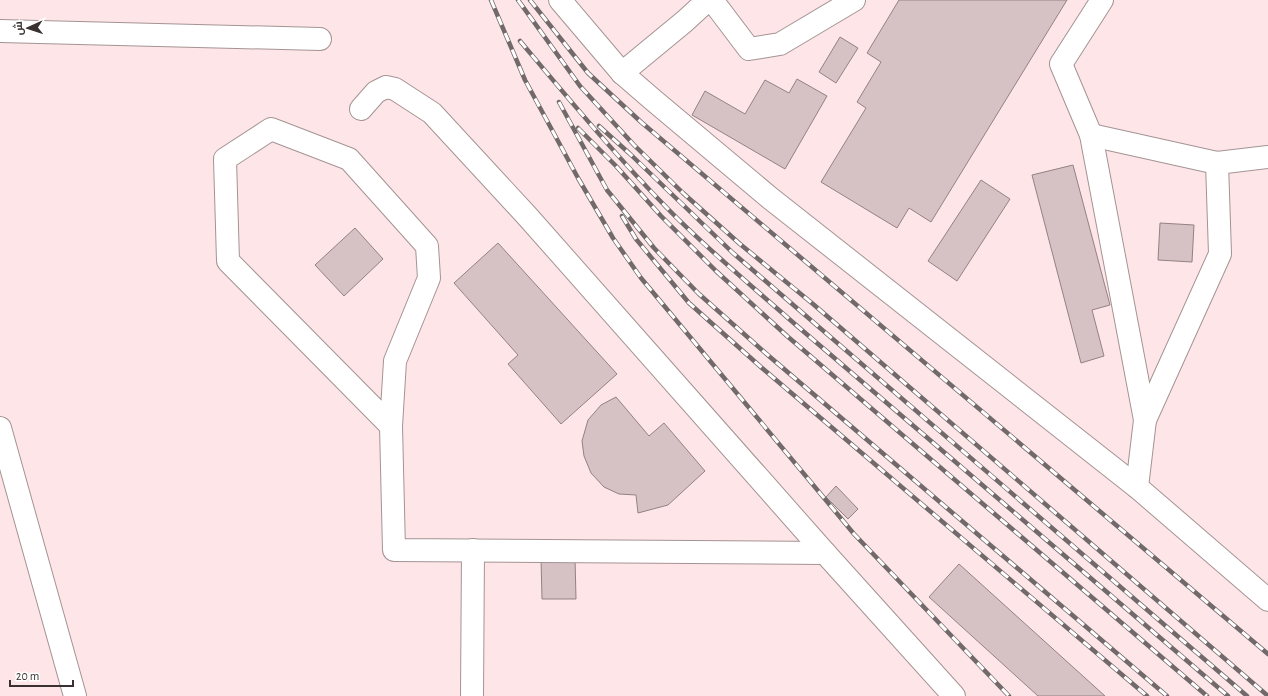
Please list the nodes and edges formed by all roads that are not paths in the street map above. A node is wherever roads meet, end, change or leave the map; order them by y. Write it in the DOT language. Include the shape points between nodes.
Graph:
graph roads {
  1 [pos="560,0"];
  2 [pos="708,0"];
  3 [pos="712,0"];
  4 [pos="854,0"];
  5 [pos="1102,0"];
  6 [pos="0,31"];
  7 [pos="320,39"];
  8 [pos="622,73"];
  9 [pos="362,109"];
  10 [pos="1091,135"];
  11 [pos="1268,157"];
  12 [pos="1217,163"];
  13 [pos="1145,420"];
  14 [pos="391,426"];
  15 [pos="0,428"];
  16 [pos="1137,487"];
  17 [pos="473,550"];
  18 [pos="825,553"];
  19 [pos="1268,600"];
  20 [pos="75,696"];
  21 [pos="472,696"];
  22 [pos="954,696"];
  1 -- 8 [label="street"];
  2 -- 8 [label="street"];
  3 -- 4 [label="street" via="749,49 780,44"];
  5 -- 10 [label="street" via="1061,64"];
  6 -- 7 [label="street"];
  8 -- 16 [label="street" via="776,202"];
  9 -- 18 [label="street" via="376,92 386,87 394,89 432,113 528,217"];
  10 -- 12 [label="street"];
  10 -- 13 [label="street"];
  11 -- 12 [label="street"];
  12 -- 13 [label="street" via="1220,254"];
  13 -- 16 [label="street"];
  14 -- 14 [label="street" via="395,361 429,278 427,246 349,159 271,129 225,159 228,261"];
  14 -- 17 [label="street" via="394,550"];
  15 -- 20 [label="street"];
  16 -- 19 [label="street"];
  17 -- 18 [label="street"];
  17 -- 21 [label="street"];
  18 -- 22 [label="street"];
}
